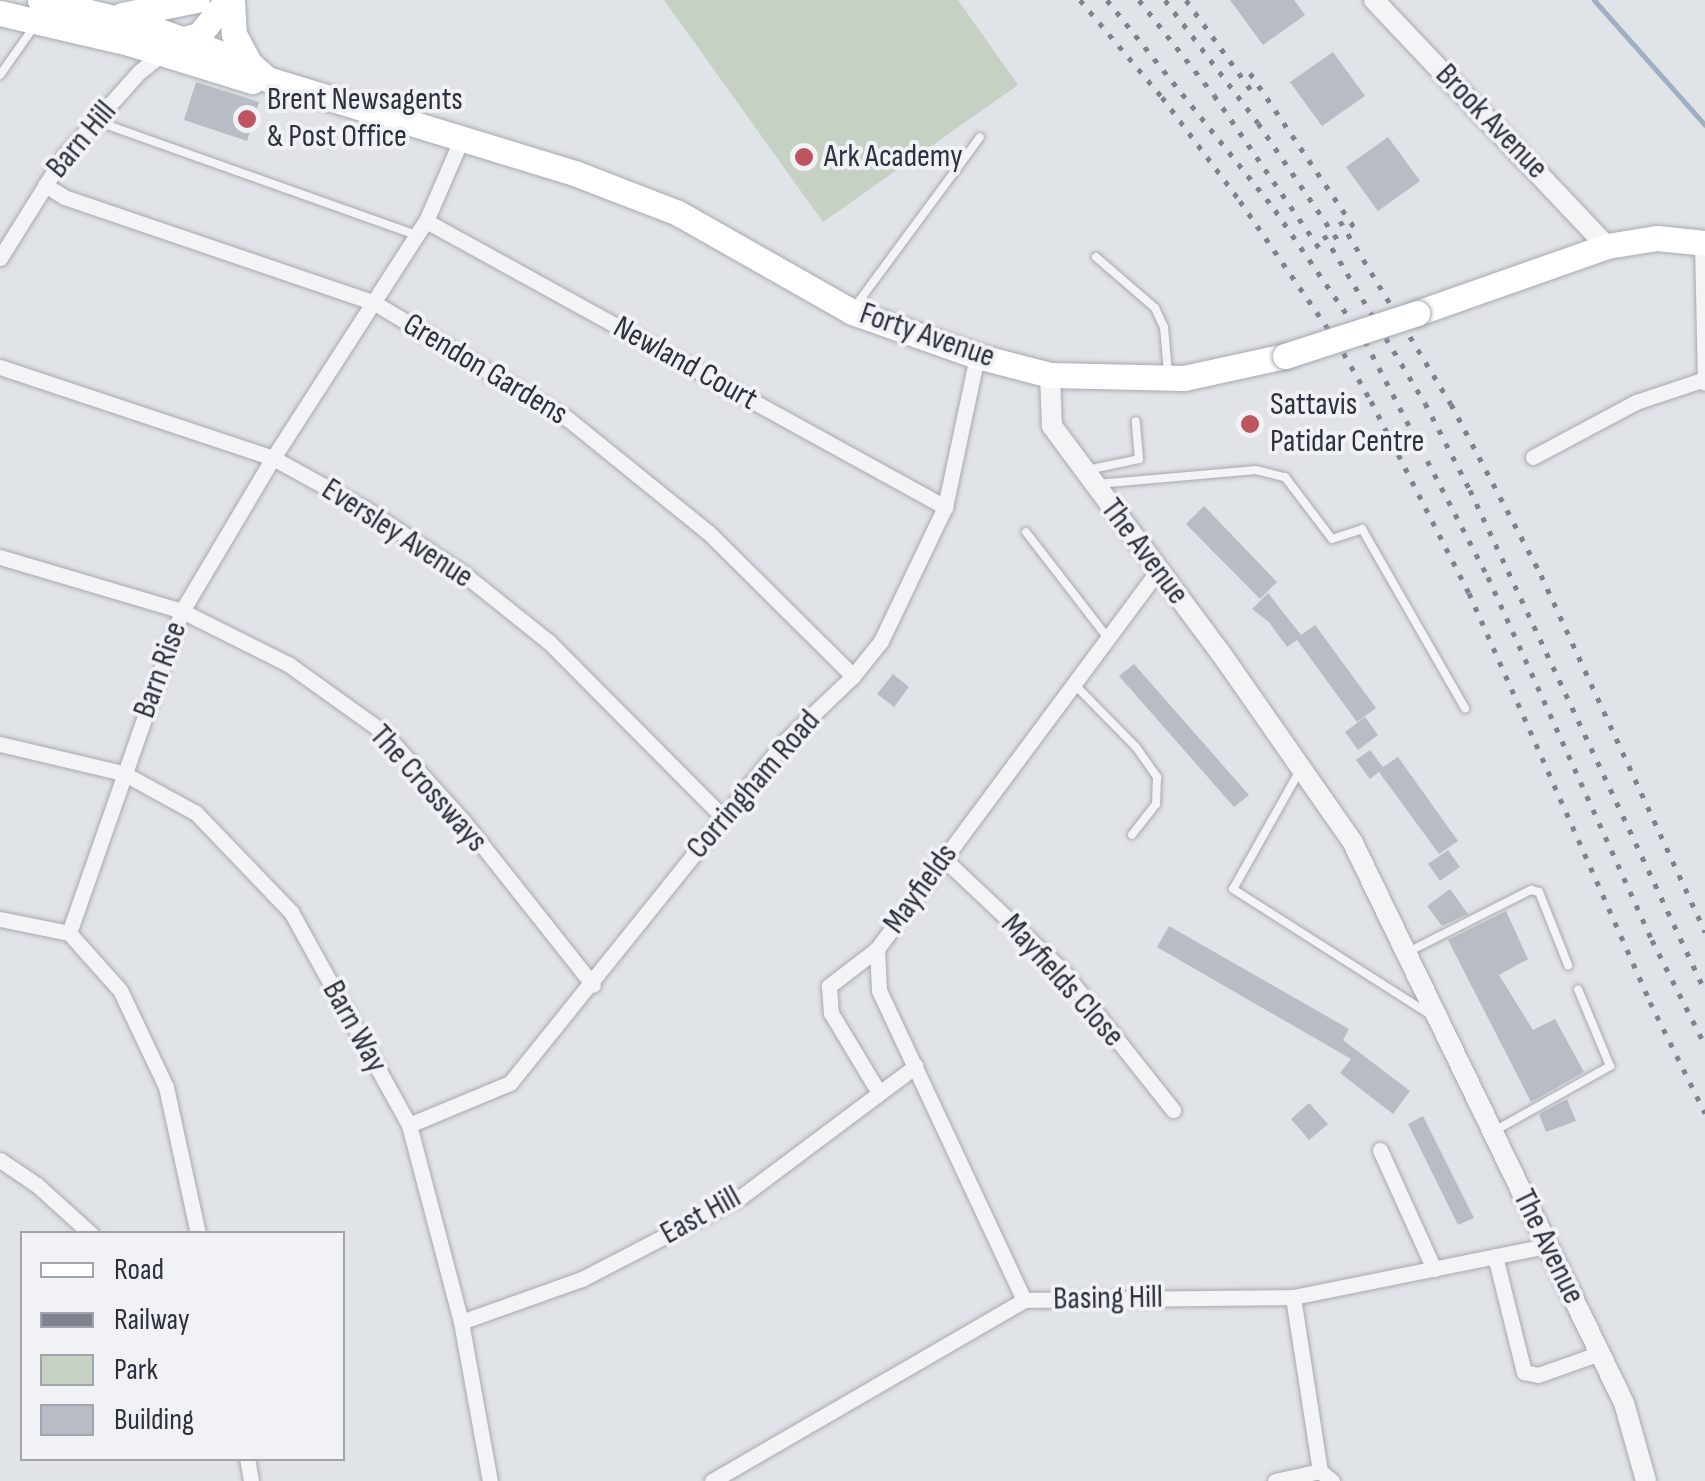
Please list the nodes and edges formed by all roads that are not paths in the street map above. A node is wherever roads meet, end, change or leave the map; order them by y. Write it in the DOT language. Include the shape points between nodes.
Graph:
graph roads {
  1 [pos="200,0"];
  2 [pos="230,0"];
  3 [pos="1374,0"];
  4 [pos="41,7"];
  5 [pos="0,13"];
  6 [pos="107,17"];
  7 [pos="174,46"];
  8 [pos="258,71"];
  9 [pos="0,75"];
  10 [pos="96,121"];
  11 [pos="980,137"];
  12 [pos="462,138"];
  13 [pos="45,185"];
  14 [pos="422,228"];
  15 [pos="1703,243"];
  16 [pos="1607,246"];
  17 [pos="1096,257"];
  18 [pos="0,258"];
  19 [pos="372,302"];
  20 [pos="852,312"];
  21 [pos="978,356"];
  22 [pos="0,367"];
  23 [pos="1050,375"];
  24 [pos="1168,377"];
  25 [pos="1705,381"];
  26 [pos="1136,420"];
  27 [pos="1532,456"];
  28 [pos="274,458"];
  29 [pos="1088,478"];
  30 [pos="945,507"];
  31 [pos="1026,532"];
  32 [pos="0,557"];
  33 [pos="1158,570"];
  34 [pos="182,611"];
  35 [pos="1108,638"];
  36 [pos="853,676"];
  37 [pos="1074,684"];
  38 [pos="1464,708"];
  39 [pos="0,744"];
  40 [pos="1302,768"];
  41 [pos="123,774"];
  42 [pos="724,817"];
  43 [pos="1132,835"];
  44 [pos="943,858"];
  45 [pos="0,919"];
  46 [pos="69,933"];
  47 [pos="877,949"];
  48 [pos="1406,952"];
  49 [pos="1568,965"];
  50 [pos="593,985"];
  51 [pos="1578,988"];
  52 [pos="1438,1018"];
  53 [pos="916,1066"];
  54 [pos="879,1094"];
  55 [pos="1173,1110"];
  56 [pos="409,1125"];
  57 [pos="1492,1132"];
  58 [pos="1380,1150"];
  59 [pos="0,1160"];
  60 [pos="87,1231"];
  61 [pos="197,1231"];
  62 [pos="1548,1246"];
  63 [pos="1495,1256"];
  64 [pos="1434,1269"];
  65 [pos="1293,1298"];
  66 [pos="1024,1300"];
  67 [pos="460,1322"];
  68 [pos="1600,1353"];
  69 [pos="1326,1476"];
  70 [pos="490,1481"];
  71 [pos="712,1481"];
  72 [pos="1275,1481"];
  73 [pos="1646,1481"];
  1 -- 6 [label="main road"];
  1 -- 7 [label="main road"];
  2 -- 7 [label="main road" via="199,35"];
  2 -- 8 [label="main road" via="234,34"];
  3 -- 16 [label="street, Brook Avenue"];
  4 -- 5 [label="main road"];
  4 -- 6 [label="main road"];
  4 -- 7 [label="main road"];
  4 -- 9 [label="lane" via="28,42"];
  6 -- 7 [label="main road"];
  7 -- 8 [label="main road, Forty Avenue"];
  7 -- 10 [label="street, Barn Hill" via="139,72"];
  8 -- 12 [label="main road, Forty Avenue"];
  10 -- 13 [label="street, Barn Hill"];
  10 -- 14 [label="lane"];
  11 -- 20 [label="lane"];
  12 -- 14 [label="street, Barn Rise"];
  12 -- 20 [label="main road, Forty Avenue" via="678,213"];
  13 -- 18 [label="street, Barn Hill"];
  13 -- 19 [label="street, Grendon Gardens"];
  14 -- 19 [label="street, Barn Rise"];
  14 -- 30 [label="street, Newland Court"];
  15 -- 16 [label="main road, Forty Avenue" via="1657,238"];
  15 -- 25 [label="street"];
  16 -- 24 [label="main road, Forty Avenue, bridge" via="1285,356"];
  17 -- 24 [label="lane" via="1155,308 1164,328"];
  19 -- 28 [label="street, Barn Rise"];
  19 -- 36 [label="street, Grendon Gardens" via="568,419 710,533"];
  20 -- 21 [label="main road, Forty Avenue"];
  21 -- 23 [label="main road, Forty Avenue"];
  21 -- 30 [label="street, Corringham Road"];
  22 -- 28 [label="street, Eversley Avenue"];
  23 -- 24 [label="main road, Forty Avenue"];
  23 -- 29 [label="street, The Avenue" via="1052,426"];
  25 -- 27 [label="street" via="1636,402"];
  26 -- 29 [label="lane" via="1140,459"];
  28 -- 34 [label="street, Barn Rise"];
  28 -- 42 [label="street, Eversley Avenue" via="464,574 548,642"];
  29 -- 33 [label="street, The Avenue"];
  29 -- 38 [label="lane" via="1256,470 1285,476 1332,539 1362,530"];
  30 -- 36 [label="street, Corringham Road" via="881,642"];
  31 -- 35 [label="lane"];
  32 -- 34 [label="street, The Crossways"];
  33 -- 35 [label="street, Mayfields"];
  33 -- 40 [label="street, The Avenue"];
  34 -- 41 [label="street, Barn Rise"];
  34 -- 50 [label="street, The Crossways" via="288,664 384,732"];
  35 -- 37 [label="street, Mayfields"];
  36 -- 42 [label="street, Corringham Road" via="784,742"];
  37 -- 43 [label="lane" via="1157,777 1156,804"];
  37 -- 44 [label="street, Mayfields"];
  39 -- 41 [label="street, Barn Way"];
  40 -- 48 [label="street, The Avenue" via="1353,844"];
  40 -- 52 [label="lane" via="1233,889"];
  41 -- 46 [label="street, Barn Rise"];
  41 -- 56 [label="street, Barn Way" via="196,813 292,912"];
  42 -- 50 [label="street, Corringham Road"];
  44 -- 47 [label="street, Mayfields"];
  44 -- 55 [label="street, Mayfields Close" via="1062,970"];
  45 -- 46 [label="street"];
  46 -- 61 [label="street" via="120,990 166,1087"];
  47 -- 53 [label="street, Mayfields" via="880,990"];
  47 -- 54 [label="street" via="828,986 831,1012"];
  48 -- 49 [label="lane" via="1532,890 1539,892"];
  48 -- 52 [label="street, The Avenue"];
  50 -- 56 [label="street, Corringham Road" via="510,1083"];
  51 -- 57 [label="lane" via="1610,1066"];
  52 -- 57 [label="street, The Avenue"];
  53 -- 54 [label="street, East Hill"];
  53 -- 66 [label="street, Mayfields"];
  54 -- 67 [label="street, East Hill" via="742,1196 582,1280"];
  56 -- 67 [label="street, Barn Way"];
  57 -- 62 [label="street, The Avenue"];
  58 -- 64 [label="street"];
  59 -- 60 [label="street"];
  62 -- 63 [label="street, Basing Hill"];
  62 -- 68 [label="street, The Avenue"];
  63 -- 64 [label="street, Basing Hill"];
  63 -- 68 [label="street" via="1524,1372 1538,1375"];
  64 -- 65 [label="street, Basing Hill"];
  65 -- 66 [label="street, Basing Hill"];
  65 -- 69 [label="street"];
  66 -- 71 [label="street, Basing Hill"];
  67 -- 70 [label="street, Barn Way"];
  68 -- 73 [label="street, The Avenue" via="1624,1403"];
  69 -- 72 [label="street"];
}
